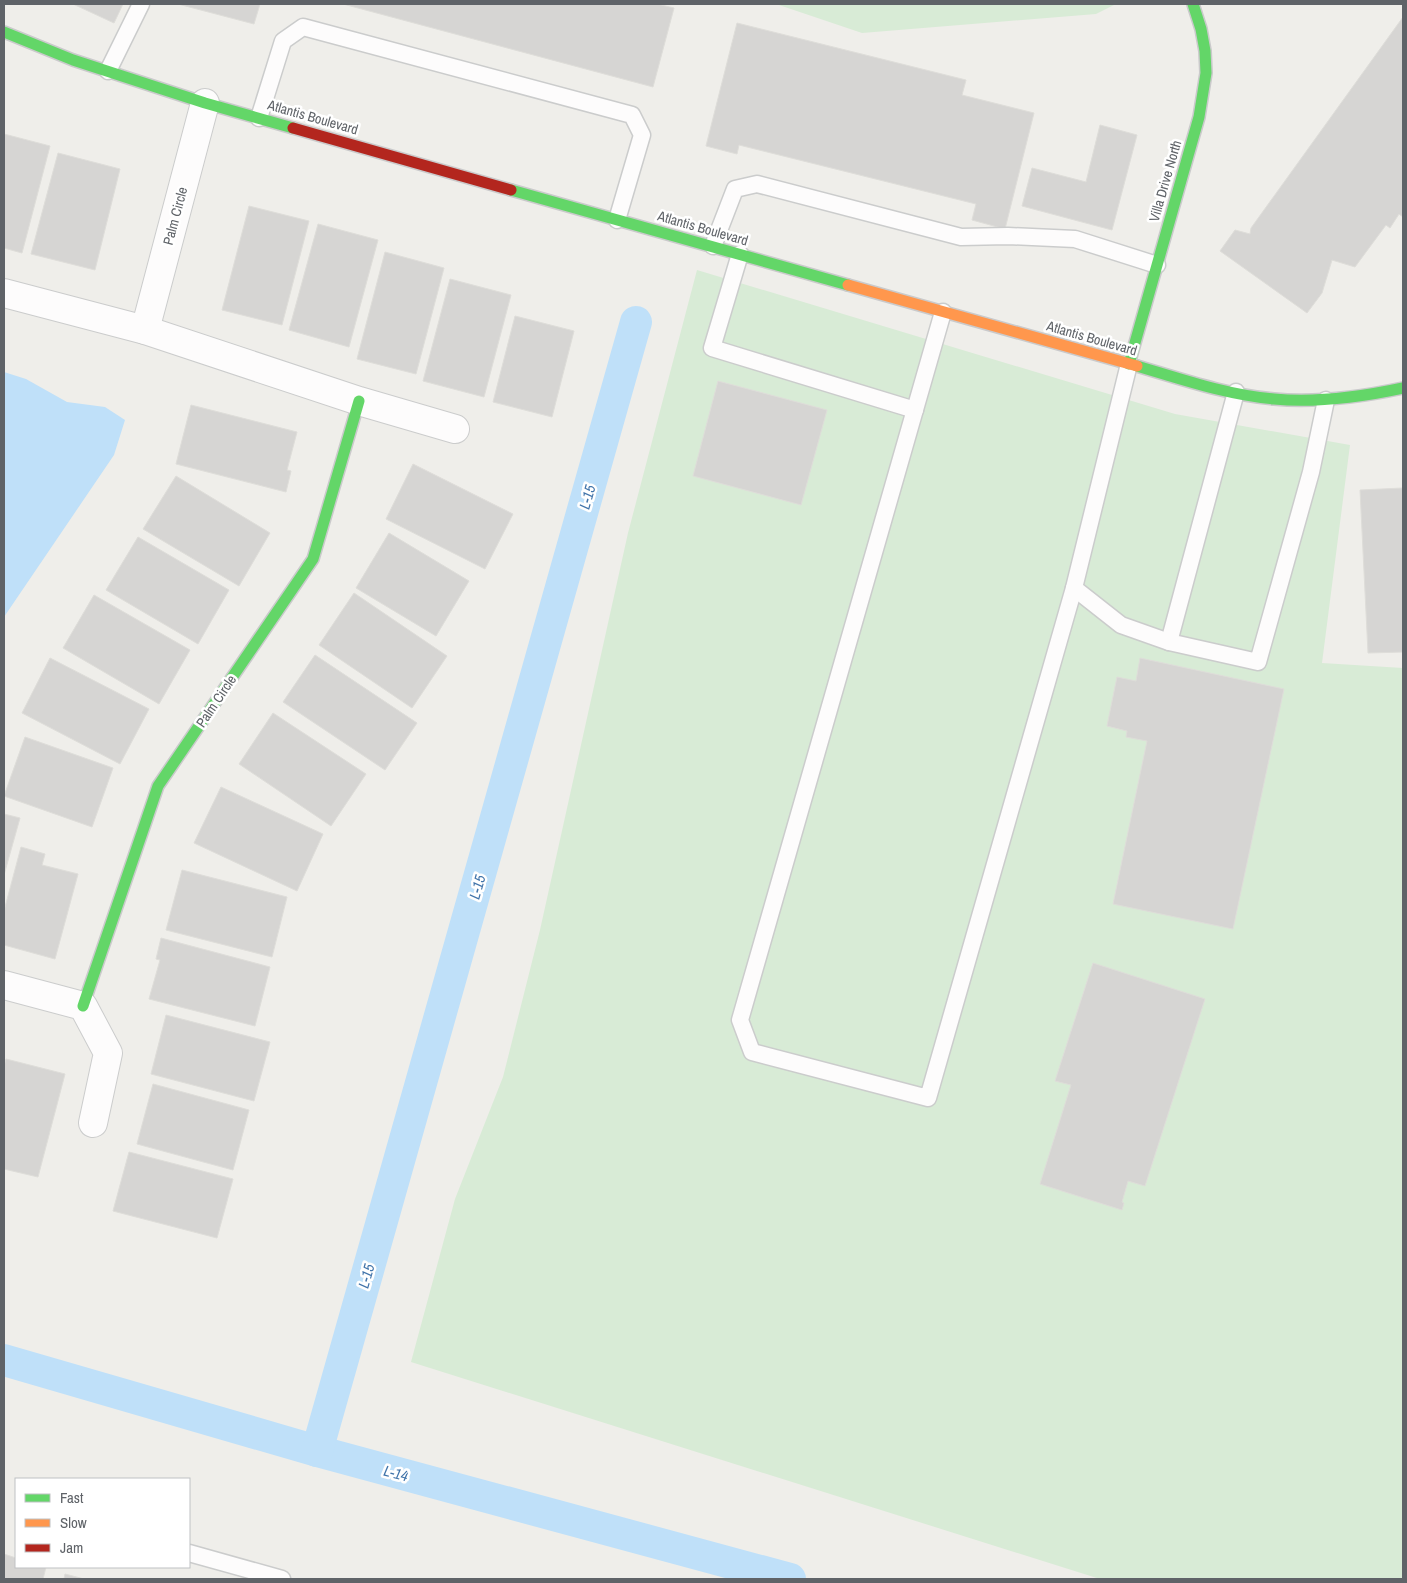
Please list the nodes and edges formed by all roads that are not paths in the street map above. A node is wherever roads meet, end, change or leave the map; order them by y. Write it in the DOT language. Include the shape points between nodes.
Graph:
graph roads {
  1 [pos="141,4"];
  2 [pos="1193,4"];
  3 [pos="4,32"];
  4 [pos="108,71"];
  5 [pos="205,103"];
  6 [pos="259,118"];
  7 [pos="617,220"];
  8 [pos="713,246"];
  9 [pos="740,254"];
  10 [pos="1157,265"];
  11 [pos="4,293"];
  12 [pos="943,312"];
  13 [pos="145,330"];
  14 [pos="1129,364"];
  15 [pos="1403,388"];
  16 [pos="1236,392"];
  17 [pos="1326,400"];
  18 [pos="359,401"];
  19 [pos="915,410"];
  20 [pos="455,430"];
  21 [pos="1074,588"];
  22 [pos="1169,642"];
  23 [pos="4,985"];
  24 [pos="82,1006"];
  25 [pos="94,1122"];
  26 [pos="190,1553"];
  27 [pos="282,1579"];
  1 -- 4 [label="lane"];
  2 -- 10 [label="street, Villa Drive North" via="1201,29 1206,73 1199,117"];
  3 -- 4 [label="street, Atlantis Boulevard"];
  4 -- 5 [label="street, Atlantis Boulevard"];
  5 -- 6 [label="street, Atlantis Boulevard"];
  5 -- 13 [label="street, Palm Circle"];
  6 -- 7 [label="street, Atlantis Boulevard"];
  6 -- 7 [label="lane" via="283,41 303,26 632,115 642,135"];
  7 -- 8 [label="street, Atlantis Boulevard"];
  8 -- 9 [label="street, Atlantis Boulevard"];
  8 -- 10 [label="lane" via="735,189 757,184 962,237 1075,239"];
  9 -- 12 [label="street, Atlantis Boulevard"];
  9 -- 19 [label="lane" via="712,348"];
  10 -- 14 [label="street, Villa Drive North"];
  11 -- 13 [label="street"];
  12 -- 14 [label="street, Atlantis Boulevard"];
  12 -- 19 [label="lane"];
  13 -- 18 [label="street"];
  14 -- 16 [label="street, Atlantis Boulevard"];
  14 -- 21 [label="lane"];
  15 -- 17 [label="street, Atlantis Boulevard"];
  16 -- 17 [label="street, Atlantis Boulevard" via="1273,399"];
  16 -- 22 [label="lane"];
  17 -- 22 [label="lane" via="1311,472 1258,662"];
  18 -- 20 [label="street"];
  18 -- 24 [label="street, Palm Circle" via="313,559 158,786"];
  19 -- 21 [label="lane" via="740,1020 752,1052 928,1098"];
  21 -- 22 [label="lane" via="1121,625"];
  23 -- 24 [label="street"];
  24 -- 25 [label="street" via="108,1053"];
  26 -- 27 [label="lane"];
}
